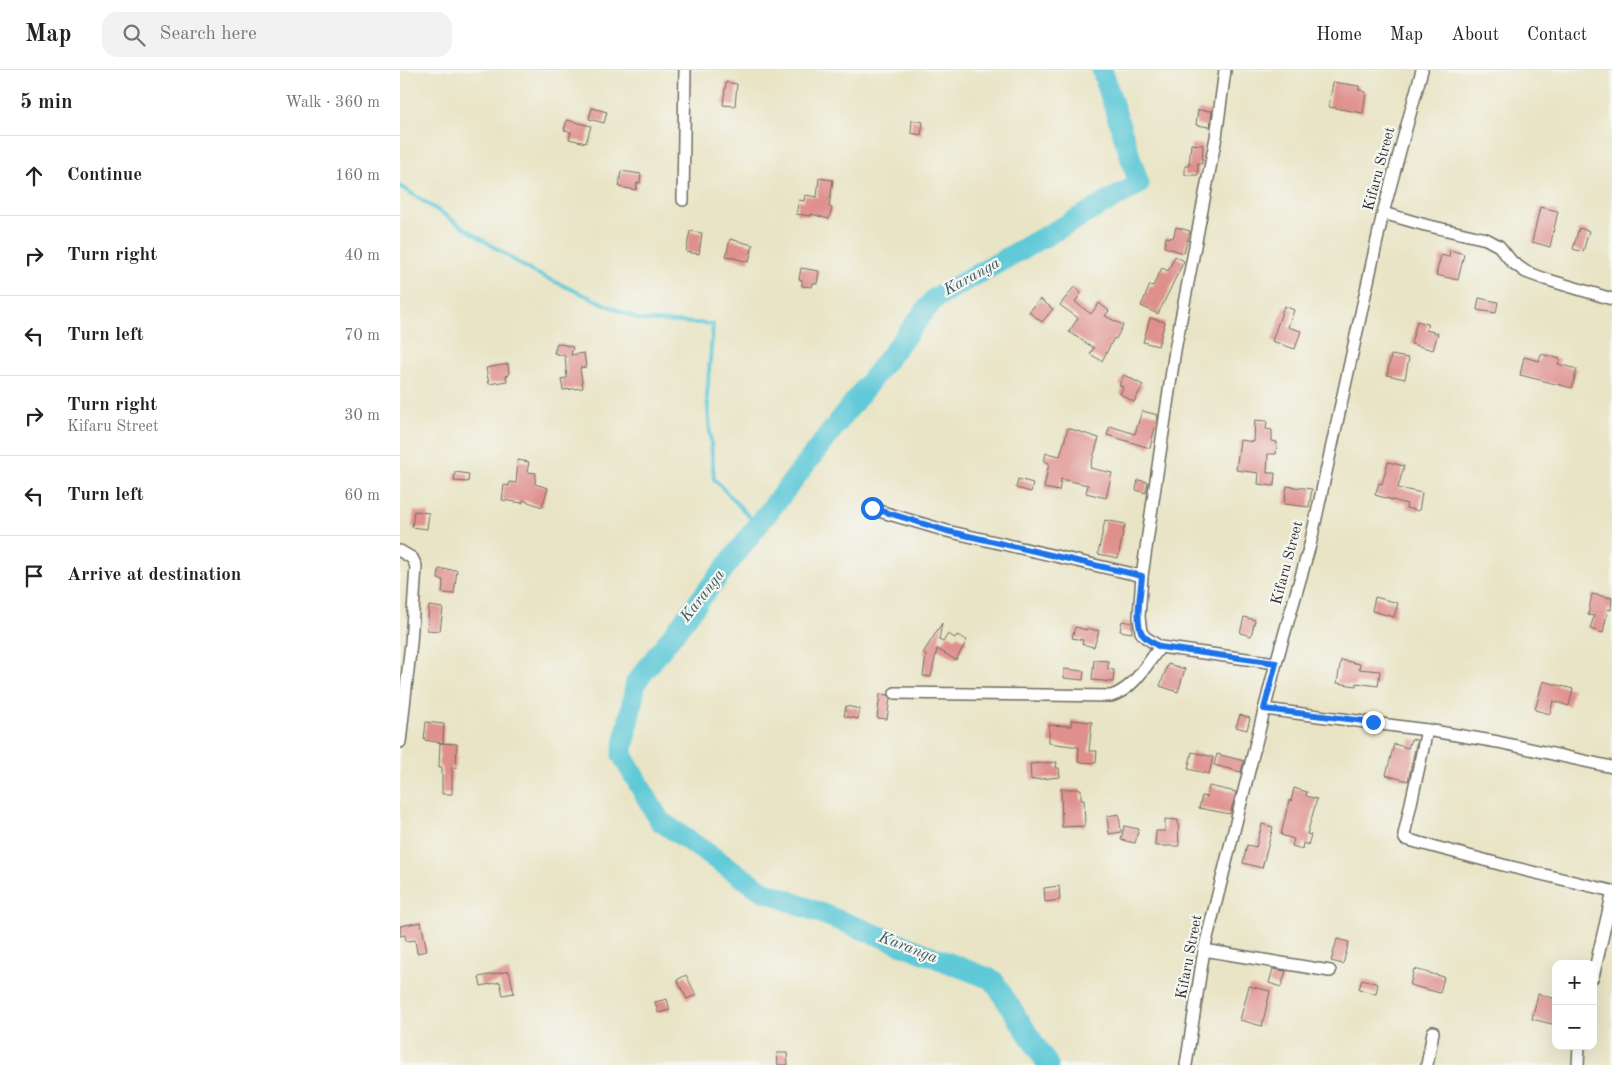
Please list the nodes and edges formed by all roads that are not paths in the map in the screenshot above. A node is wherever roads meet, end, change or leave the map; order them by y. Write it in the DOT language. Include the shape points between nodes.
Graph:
graph roads {
  1 [pos="685,70"];
  2 [pos="1225,70"];
  3 [pos="1422,70"];
  4 [pos="683,200"];
  5 [pos="1383,212"];
  6 [pos="1612,299"];
  7 [pos="872,508"];
  8 [pos="400,551"];
  9 [pos="1142,576"];
  10 [pos="1160,647"];
  11 [pos="1276,663"];
  12 [pos="895,693"];
  13 [pos="1264,709"];
  14 [pos="1426,730"];
  15 [pos="400,742"];
  16 [pos="1612,767"];
  17 [pos="1612,891"];
  18 [pos="1612,896"];
  19 [pos="1204,950"];
  20 [pos="1597,960"];
  21 [pos="1330,971"];
  22 [pos="1432,1032"];
  23 [pos="1579,1050"];
  24 [pos="1186,1065"];
  25 [pos="1427,1065"];
  26 [pos="1578,1065"];
  1 -- 4 [label="street"];
  2 -- 9 [label="street" via="1216,137 1175,350"];
  3 -- 5 [label="street, Kifaru Street"];
  5 -- 6 [label="street" via="1486,239 1499,246 1512,262 1526,272"];
  5 -- 11 [label="street, Kifaru Street" via="1310,545"];
  7 -- 9 [label="street" via="947,531"];
  8 -- 15 [label="street" via="412,558 416,566 412,643"];
  9 -- 10 [label="street" via="1141,632"];
  10 -- 11 [label="street"];
  10 -- 12 [label="street" via="1132,684 1111,696"];
  11 -- 13 [label="street, Kifaru Street"];
  13 -- 14 [label="street"];
  13 -- 19 [label="street, Kifaru Street"];
  14 -- 16 [label="street"];
  14 -- 17 [label="street" via="1405,839"];
  18 -- 20 [label="street"];
  19 -- 21 [label="street"];
  19 -- 24 [label="street, Kifaru Street"];
  22 -- 25 [label="street"];
  23 -- 26 [label="street"];
}
